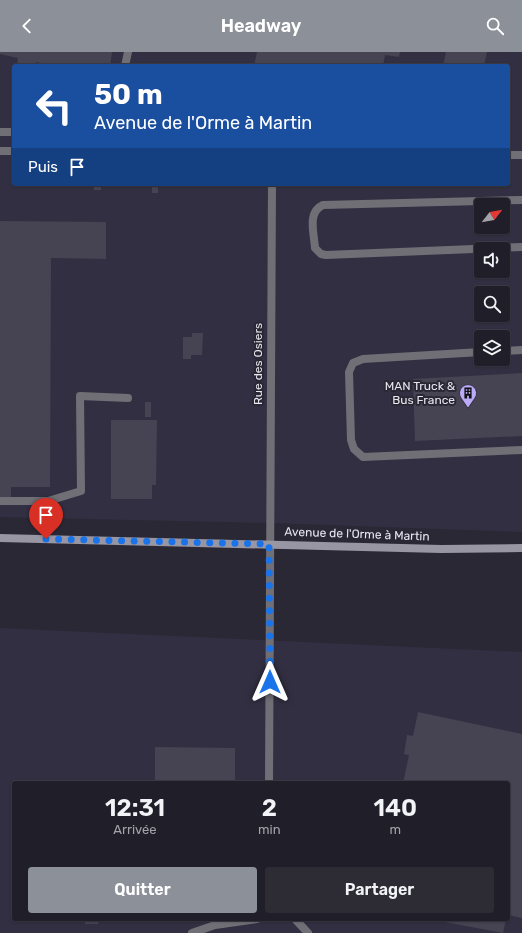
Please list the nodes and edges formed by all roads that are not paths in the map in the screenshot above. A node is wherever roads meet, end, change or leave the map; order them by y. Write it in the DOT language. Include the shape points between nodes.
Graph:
graph roads {
  1 [pos="128,52"];
  2 [pos="126,64"];
  3 [pos="0,132"];
  4 [pos="12,132"];
  5 [pos="0,150"];
  6 [pos="12,151"];
  7 [pos="510,155"];
  8 [pos="522,155"];
  9 [pos="272,186"];
  10 [pos="522,200"];
  11 [pos="522,247"];
  12 [pos="522,350"];
  13 [pos="510,351"];
  14 [pos="474,352"];
  15 [pos="128,398"];
  16 [pos="522,450"];
  17 [pos="0,501"];
  18 [pos="0,538"];
  19 [pos="269,544"];
  20 [pos="522,548"];
  21 [pos="269,781"];
  22 [pos="222,921"];
  23 [pos="243,921"];
  24 [pos="297,921"];
  25 [pos="215,925"];
  26 [pos="192,933"];
  27 [pos="308,933"];
  1 -- 2 [label="street"];
  3 -- 4 [label="street"];
  5 -- 6 [label="street"];
  7 -- 8 [label="street"];
  9 -- 19 [label="street, Rue des Osiers"];
  10 -- 11 [label="street" via="323,205 312,214 315,248 320,254 326,255"];
  12 -- 13 [label="street"];
  14 -- 16 [label="street" via="362,358 353,363 349,372 352,444 362,457"];
  15 -- 17 [label="street" via="80,396 81,492 48,501"];
  18 -- 19 [label="main road, Avenue de l'Orme à Martin"];
  19 -- 20 [label="main road, Avenue de l'Orme à Martin"];
  19 -- 21 [label="street, Rue des Osiers"];
  22 -- 25 [label="street"];
  23 -- 25 [label="street"];
  24 -- 27 [label="street"];
  25 -- 26 [label="street"];
}
